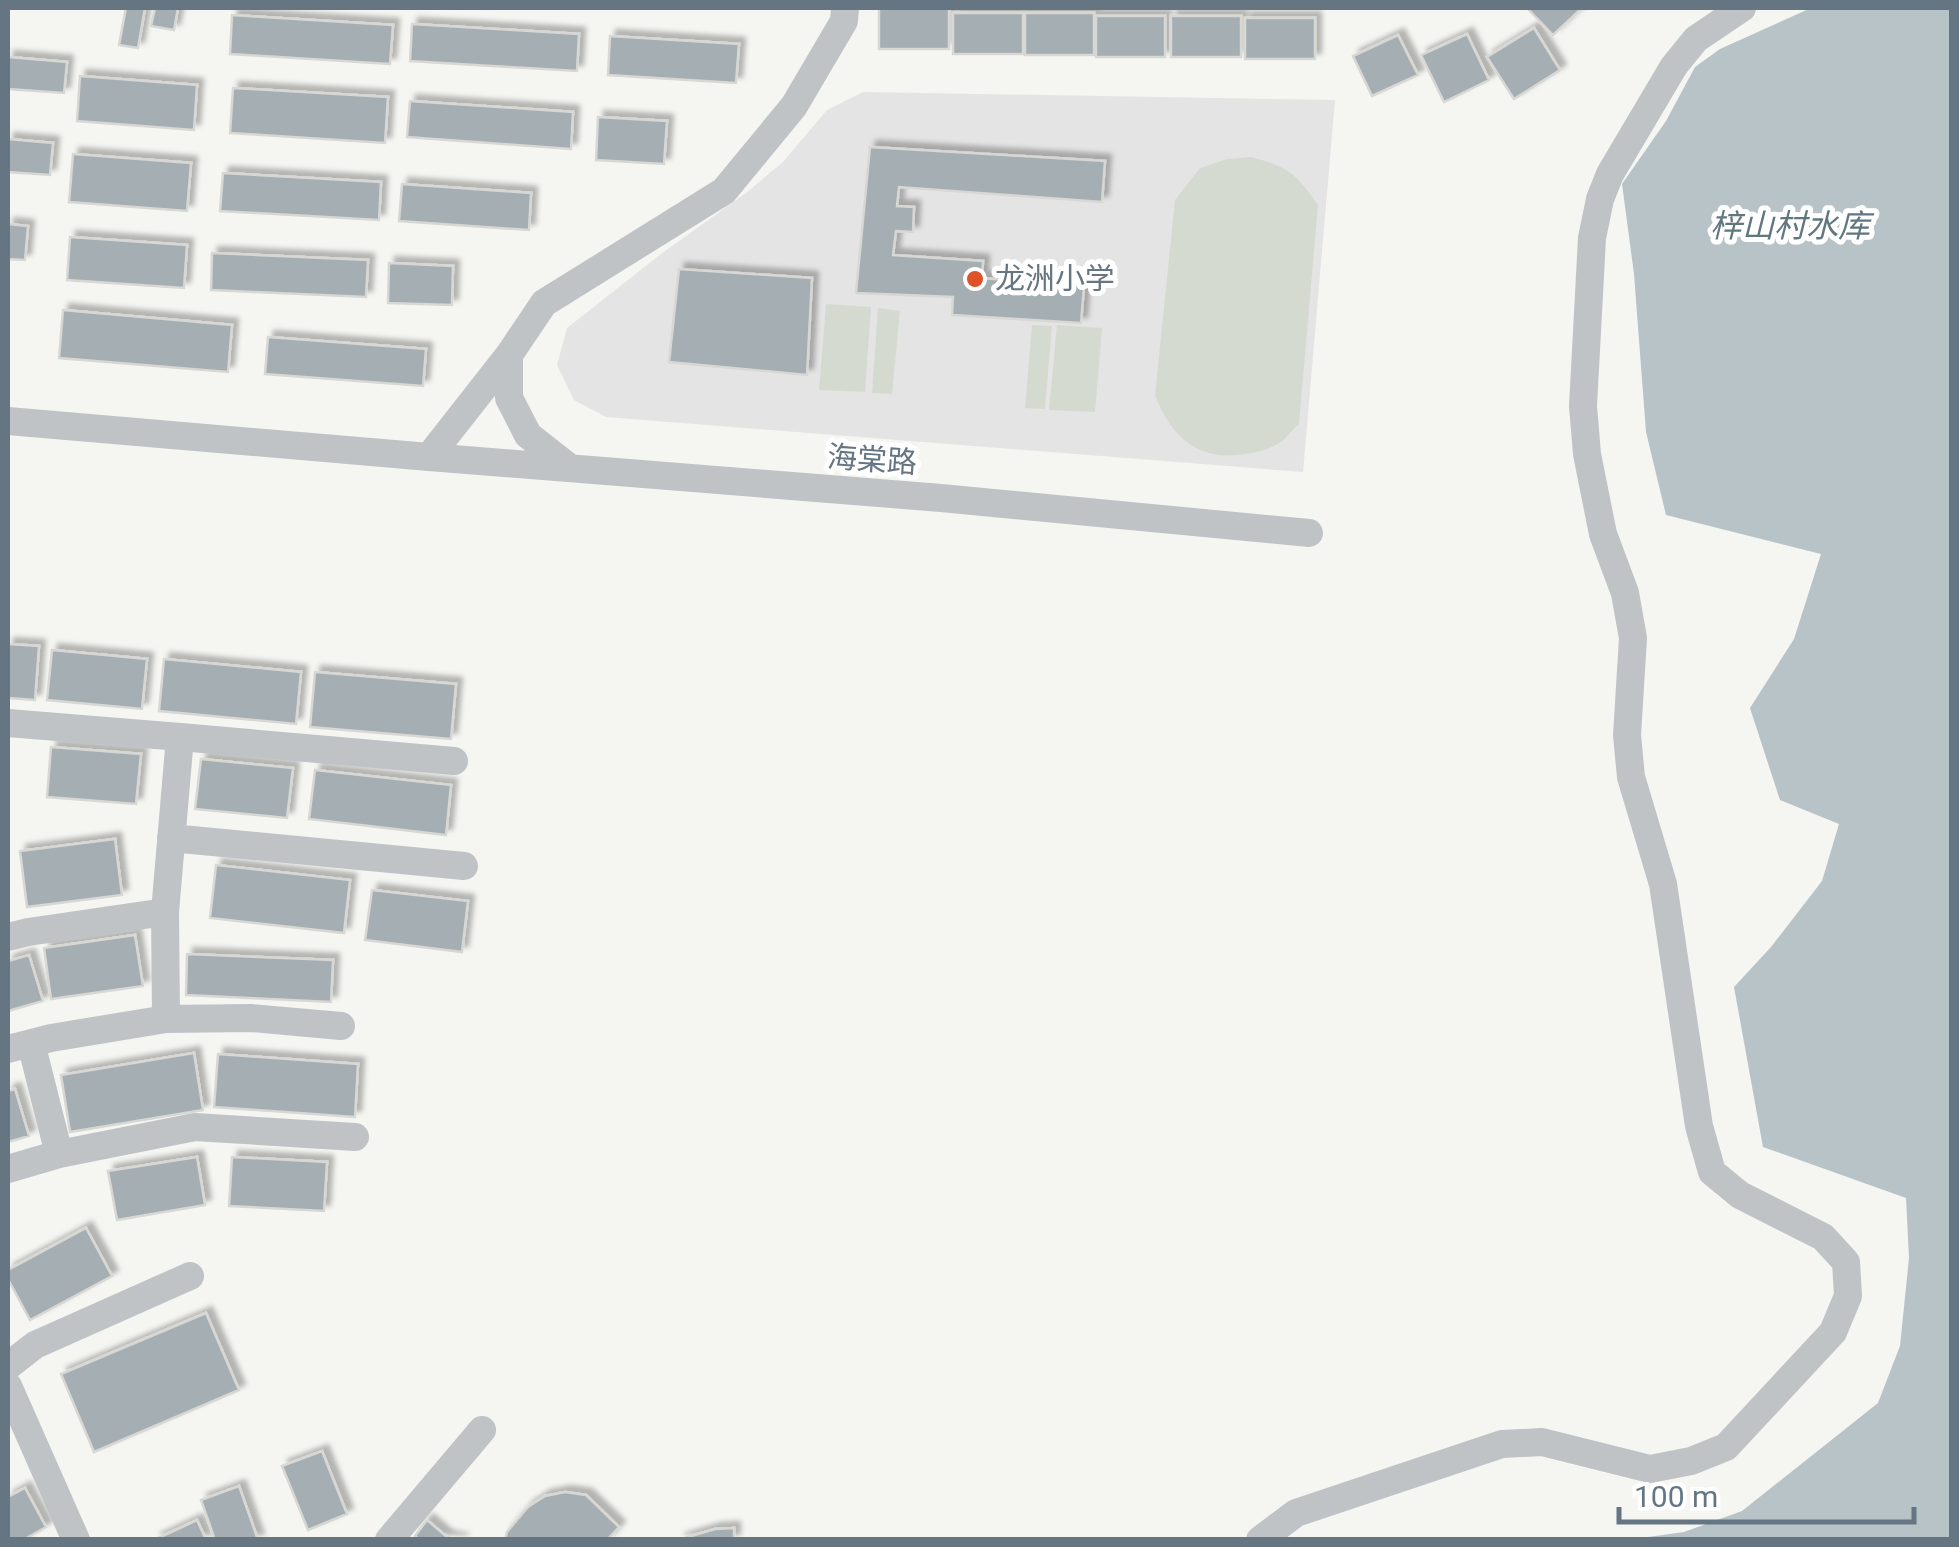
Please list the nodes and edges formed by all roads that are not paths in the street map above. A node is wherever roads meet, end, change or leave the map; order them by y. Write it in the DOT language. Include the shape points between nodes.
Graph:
graph roads {
  1 [pos="845,8"];
  2 [pos="1742,8"];
  3 [pos="508,355"];
  4 [pos="8,421"];
  5 [pos="429,457"];
  6 [pos="571,468"];
  7 [pos="1309,532"];
  8 [pos="8,723"];
  9 [pos="180,737"];
  10 [pos="454,761"];
  11 [pos="172,838"];
  12 [pos="464,866"];
  13 [pos="165,912"];
  14 [pos="8,937"];
  15 [pos="166,1018"];
  16 [pos="342,1026"];
  17 [pos="19,1046"];
  18 [pos="355,1136"];
  19 [pos="59,1154"];
  20 [pos="8,1169"];
  21 [pos="190,1276"];
  22 [pos="8,1366"];
  23 [pos="8,1386"];
  24 [pos="482,1430"];
  25 [pos="76,1540"];
  26 [pos="389,1540"];
  27 [pos="1260,1540"];
  1 -- 3 [label="street" via="844,22 794,106 724,190 544,303"];
  2 -- 27 [label="street" via="1696,40 1674,66 1600,199 1592,238 1584,422 1602,534 1626,593 1633,638 1631,776 1663,884 1699,1126 1712,1172 1740,1195 1823,1237 1846,1262 1848,1296 1833,1332 1726,1447 1650,1469 1542,1442 1502,1444 1296,1513"];
  3 -- 5 [label="street"];
  3 -- 6 [label="street" via="508,398 528,436"];
  4 -- 5 [label="street, 海棠路"];
  5 -- 6 [label="street, 海棠路"];
  6 -- 7 [label="street, 海棠路"];
  8 -- 9 [label="street"];
  9 -- 10 [label="street"];
  9 -- 11 [label="street"];
  11 -- 12 [label="street"];
  11 -- 13 [label="street"];
  13 -- 14 [label="street"];
  13 -- 15 [label="street"];
  15 -- 16 [label="street"];
  15 -- 17 [label="street"];
  17 -- 19 [label="street"];
  18 -- 19 [label="street" via="195,1127"];
  19 -- 20 [label="street"];
  21 -- 22 [label="street" via="35,1345"];
  23 -- 25 [label="street"];
  24 -- 26 [label="street"];
}
